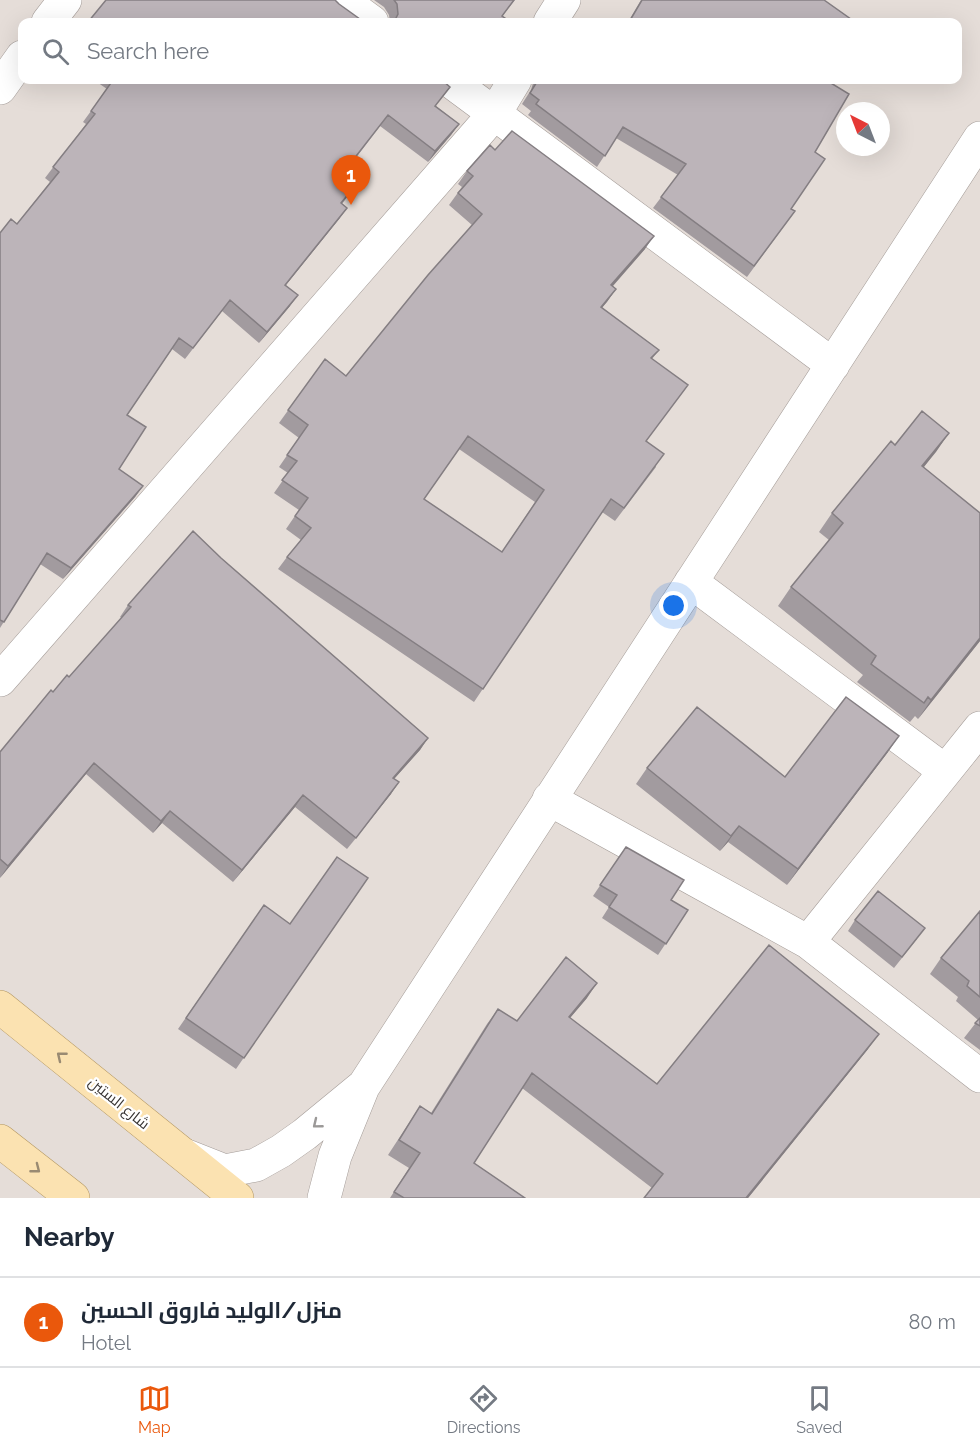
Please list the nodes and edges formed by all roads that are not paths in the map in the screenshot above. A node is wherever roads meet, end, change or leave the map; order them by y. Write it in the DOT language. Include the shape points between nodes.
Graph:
graph roads {
  1 [pos="65,0"];
  2 [pos="342,0"];
  3 [pos="564,0"];
  4 [pos="51,18"];
  5 [pos="367,18"];
  6 [pos="553,18"];
  7 [pos="0,41"];
  8 [pos="18,55"];
  9 [pos="18,63"];
  10 [pos="455,84"];
  11 [pos="513,84"];
  12 [pos="0,88"];
  13 [pos="495,113"];
  14 [pos="980,138"];
  15 [pos="833,365"];
  16 [pos="691,582"];
  17 [pos="0,680"];
  18 [pos="980,728"];
  19 [pos="945,771"];
  20 [pos="549,799"];
  21 [pos="808,942"];
  22 [pos="0,1007"];
  23 [pos="980,1076"];
  24 [pos="363,1087"];
  25 [pos="0,1140"];
  26 [pos="183,1155"];
  27 [pos="73,1198"];
  28 [pos="237,1198"];
  29 [pos="324,1198"];
  1 -- 4 [label="street"];
  2 -- 5 [label="street"];
  3 -- 6 [label="street"];
  7 -- 8 [label="street"];
  9 -- 12 [label="street"];
  10 -- 13 [label="street"];
  11 -- 13 [label="street"];
  13 -- 15 [label="street"];
  13 -- 17 [label="street"];
  14 -- 15 [label="street"];
  15 -- 16 [label="street"];
  16 -- 19 [label="street"];
  16 -- 20 [label="street"];
  18 -- 19 [label="street"];
  19 -- 21 [label="street"];
  20 -- 21 [label="street"];
  20 -- 24 [label="street"];
  21 -- 23 [label="street"];
  26 -- 22 [label="main road, شارع الستين, one-way"];
  24 -- 26 [label="street, one-way" via="305,1134 256,1165 225,1172"];
  24 -- 29 [label="street" via="335,1156"];
  25 -- 27 [label="main road, one-way"];
  26 -- 28 [label="main road, شارع الستين"];
}
